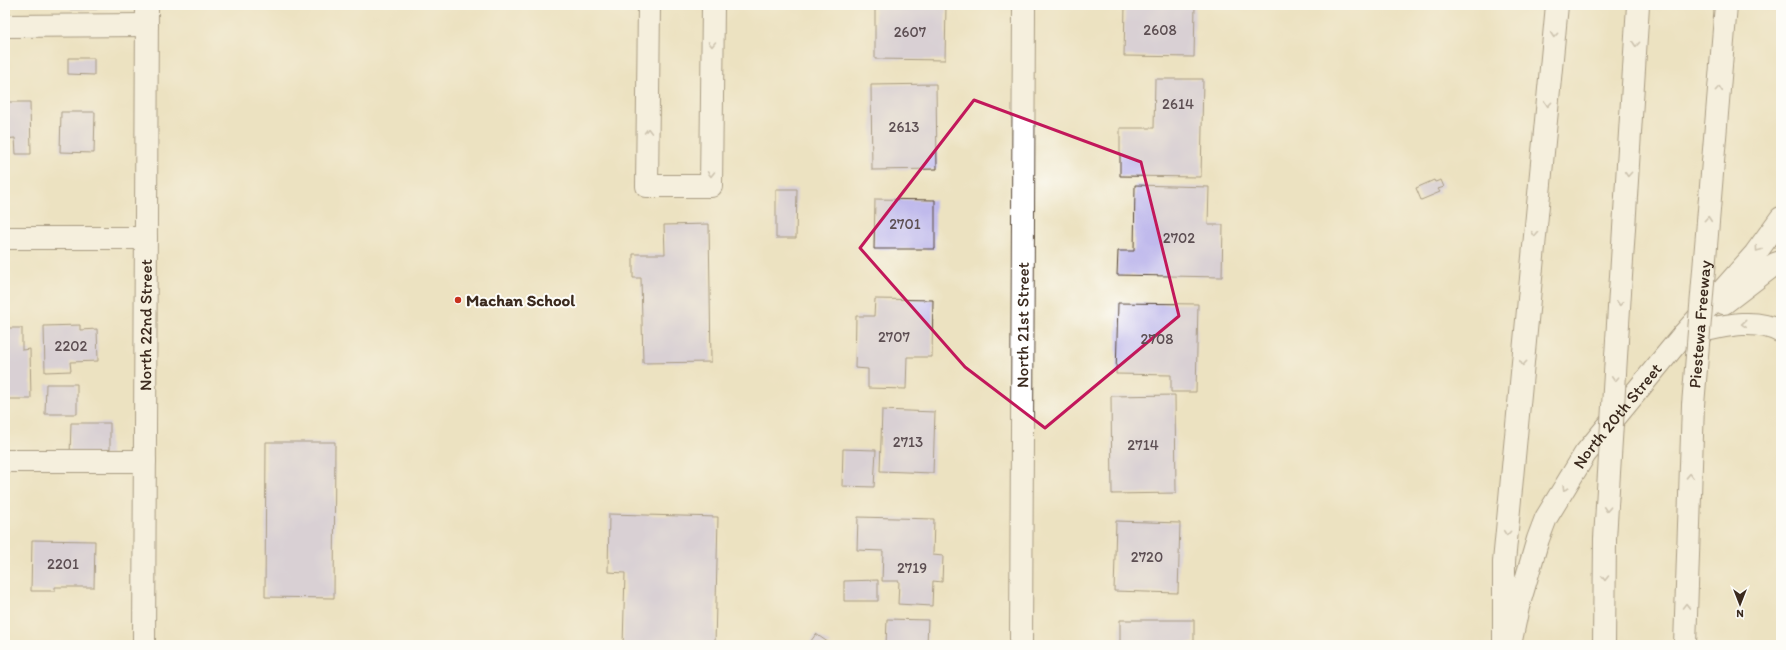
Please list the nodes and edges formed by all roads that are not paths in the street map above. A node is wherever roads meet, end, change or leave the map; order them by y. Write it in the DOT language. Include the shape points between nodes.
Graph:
graph roads {
  1 [pos="649,5"];
  2 [pos="713,5"];
  3 [pos="1024,5"];
  4 [pos="1557,5"];
  5 [pos="1638,5"];
  6 [pos="1726,5"];
  7 [pos="147,15"];
  8 [pos="5,26"];
  9 [pos="1781,218"];
  10 [pos="5,238"];
  11 [pos="146,238"];
  12 [pos="1781,262"];
  13 [pos="1781,332"];
  14 [pos="1683,335"];
  15 [pos="5,461"];
  16 [pos="145,461"];
  17 [pos="144,645"];
  18 [pos="1021,645"];
  19 [pos="1504,645"];
  20 [pos="1510,645"];
  21 [pos="1604,645"];
  22 [pos="1685,645"];
  2 -- 1 [label="main road, one-way" via="711,186 647,186"];
  3 -- 18 [label="main road, North 21st Street"];
  4 -- 19 [label="main road, one-way" via="1505,554"];
  5 -- 21 [label="main road, one-way, bridge" via="1605,539"];
  22 -- 6 [label="main road, Piestewa Freeway, one-way, bridge" via="1693,405"];
  7 -- 8 [label="main road"];
  7 -- 11 [label="main road, North 22nd Street"];
  9 -- 14 [label="main road, North 20th Street, one-way" via="1755,254"];
  10 -- 11 [label="main road"];
  11 -- 16 [label="main road, North 22nd Street"];
  12 -- 14 [label="main road"];
  13 -- 14 [label="main road, one-way" via="1765,325 1745,324"];
  14 -- 20 [label="main road, North 20th Street, one-way" via="1586,454 1546,518 1522,592"];
  15 -- 16 [label="main road"];
  16 -- 17 [label="main road, North 22nd Street"];
}
